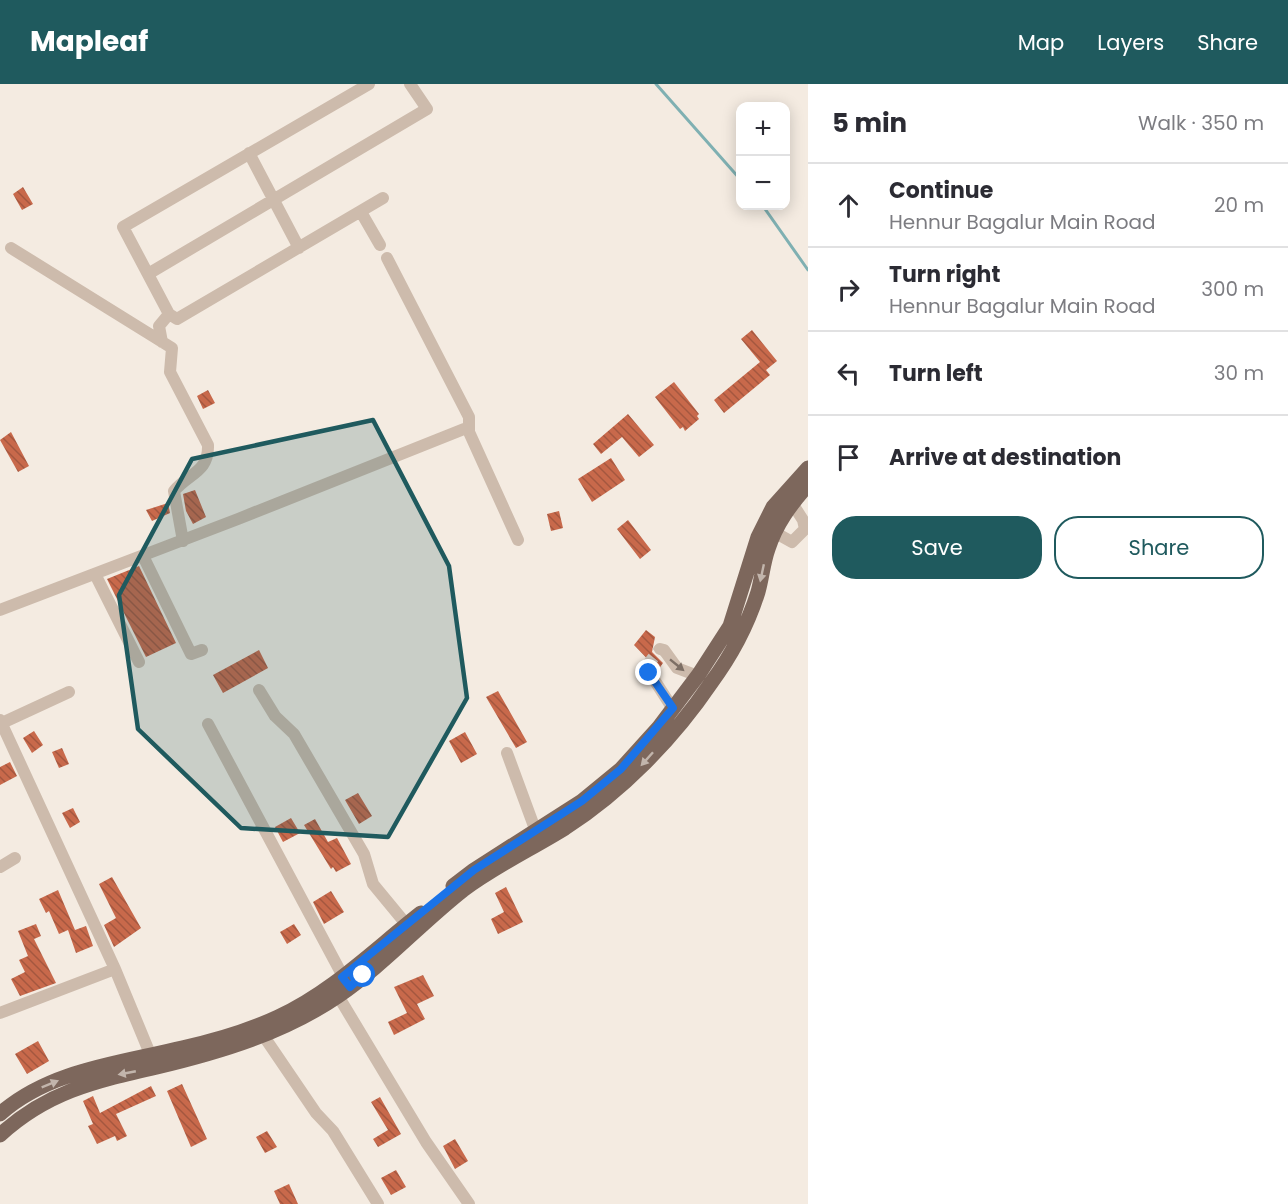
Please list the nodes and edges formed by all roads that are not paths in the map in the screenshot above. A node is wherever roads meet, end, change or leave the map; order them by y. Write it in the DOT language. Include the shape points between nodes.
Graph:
graph roads {
  1 [pos="369,84"];
  2 [pos="410,84"];
  3 [pos="249,153"];
  4 [pos="383,198"];
  5 [pos="273,200"];
  6 [pos="361,212"];
  7 [pos="380,245"];
  8 [pos="11,248"];
  9 [pos="299,248"];
  10 [pos="387,258"];
  11 [pos="148,273"];
  12 [pos="169,314"];
  13 [pos="162,342"];
  14 [pos="469,427"];
  15 [pos="808,468"];
  16 [pos="808,485"];
  17 [pos="792,503"];
  18 [pos="774,532"];
  19 [pos="518,540"];
  20 [pos="183,541"];
  21 [pos="143,556"];
  22 [pos="95,574"];
  23 [pos="0,610"];
  24 [pos="660,649"];
  25 [pos="202,650"];
  26 [pos="139,662"];
  27 [pos="646,668"];
  28 [pos="698,676"];
  29 [pos="259,690"];
  30 [pos="69,692"];
  31 [pos="673,708"];
  32 [pos="1,722"];
  33 [pos="208,724"];
  34 [pos="507,753"];
  35 [pos="535,829"];
  36 [pos="15,858"];
  37 [pos="0,867"];
  38 [pos="406,924"];
  39 [pos="115,969"];
  40 [pos="340,986"];
  41 [pos="0,1013"];
  42 [pos="263,1035"];
  43 [pos="153,1061"];
  44 [pos="0,1114"];
  45 [pos="0,1135"];
  46 [pos="378,1204"];
  47 [pos="469,1204"];
  1 -- 3 [label="street"];
  2 -- 5 [label="street" via="427,110"];
  3 -- 5 [label="street"];
  3 -- 11 [label="street" via="123,227"];
  4 -- 6 [label="street"];
  5 -- 9 [label="street"];
  5 -- 11 [label="street"];
  6 -- 7 [label="street"];
  6 -- 9 [label="street"];
  8 -- 13 [label="street"];
  9 -- 12 [label="street" via="177,319"];
  10 -- 14 [label="street" via="469,417"];
  11 -- 12 [label="street"];
  12 -- 13 [label="street" via="159,326"];
  13 -- 20 [label="street" via="172,348 170,372 208,445 203,467 174,491"];
  14 -- 19 [label="street"];
  14 -- 20 [label="street"];
  15 -- 28 [label="main road" via="773,507 758,537 730,626"];
  16 -- 17 [label="main road"];
  17 -- 18 [label="main road"];
  17 -- 18 [label="street" via="805,529 792,542"];
  18 -- 40 [label="main road, one-way" via="741,634 712,683 636,771 604,801 464,890"];
  20 -- 21 [label="street"];
  21 -- 22 [label="street"];
  21 -- 25 [label="street" via="191,654"];
  22 -- 23 [label="street"];
  22 -- 26 [label="street"];
  24 -- 28 [label="street, one-way" via="677,668"];
  27 -- 31 [label="street"];
  28 -- 31 [label="main road"];
  29 -- 38 [label="street" via="300,744 364,854 373,884"];
  30 -- 32 [label="street"];
  31 -- 35 [label="main road" via="621,769 582,801"];
  32 -- 39 [label="street"];
  33 -- 40 [label="street"];
  34 -- 35 [label="street"];
  35 -- 38 [label="main road" via="474,870"];
  36 -- 37 [label="street"];
  38 -- 40 [label="main road"];
  39 -- 41 [label="street"];
  39 -- 43 [label="street"];
  40 -- 42 [label="main road" via="307,1015"];
  40 -- 43 [label="main road" via="268,1021"];
  40 -- 47 [label="street" via="426,1142"];
  42 -- 43 [label="main road"];
  42 -- 46 [label="street" via="316,1113 333,1131"];
  44 -- 43 [label="main road, one-way" via="40,1088 66,1077"];
  43 -- 45 [label="main road, one-way" via="50,1098"];
}
